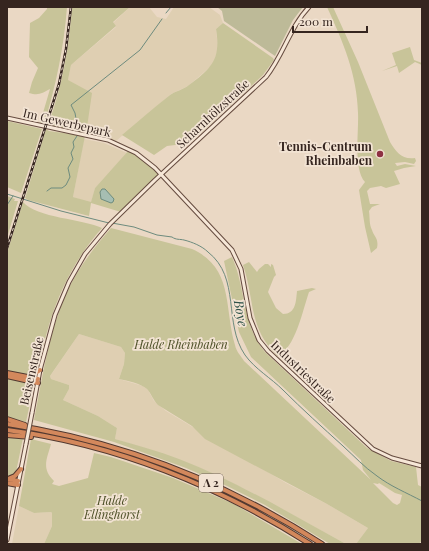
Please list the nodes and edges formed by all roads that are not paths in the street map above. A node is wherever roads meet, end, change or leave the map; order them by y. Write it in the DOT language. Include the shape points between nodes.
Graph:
graph roads {
  1 [pos="309,7"];
  2 [pos="7,118"];
  3 [pos="161,175"];
  4 [pos="111,223"];
  5 [pos="40,370"];
  6 [pos="7,374"];
  7 [pos="29,377"];
  8 [pos="38,381"];
  9 [pos="7,419"];
  10 [pos="7,424"];
  11 [pos="32,428"];
  12 [pos="7,430"];
  13 [pos="7,435"];
  14 [pos="42,436"];
  15 [pos="421,465"];
  16 [pos="21,469"];
  17 [pos="7,480"];
  18 [pos="17,485"];
  19 [pos="7,540"];
  20 [pos="310,544"];
  21 [pos="322,544"];
  1 -- 3 [label="main road, Scharnhölzstraße" via="297,22 278,60 266,77"];
  2 -- 3 [label="main road, Im Gewerbepark" via="116,143 142,157"];
  3 -- 4 [label="main road, Scharnhölzstraße"];
  3 -- 15 [label="main road, Industriestraße" via="232,250 241,268 250,318 259,340 268,351 369,446 383,454"];
  4 -- 5 [label="main road, Beisenstraße" via="85,254 69,282 55,315"];
  5 -- 7 [label="highway"];
  5 -- 8 [label="main road, Beisenstraße"];
  6 -- 7 [label="highway"];
  6 -- 8 [label="highway"];
  7 -- 8 [label="highway"];
  8 -- 16 [label="main road, Beisenstraße, bridge"];
  9 -- 11 [label="highway"];
  10 -- 11 [label="highway, A 2"];
  11 -- 21 [label="highway, A 2" via="110,446 168,465 241,497"];
  12 -- 14 [label="highway, A 2"];
  13 -- 14 [label="highway"];
  14 -- 20 [label="highway, A 2" via="116,454 188,480 242,505"];
  16 -- 17 [label="highway"];
  16 -- 18 [label="main road, Beisenstraße"];
  17 -- 18 [label="highway"];
  18 -- 19 [label="main road, Beisenstraße"];
}
